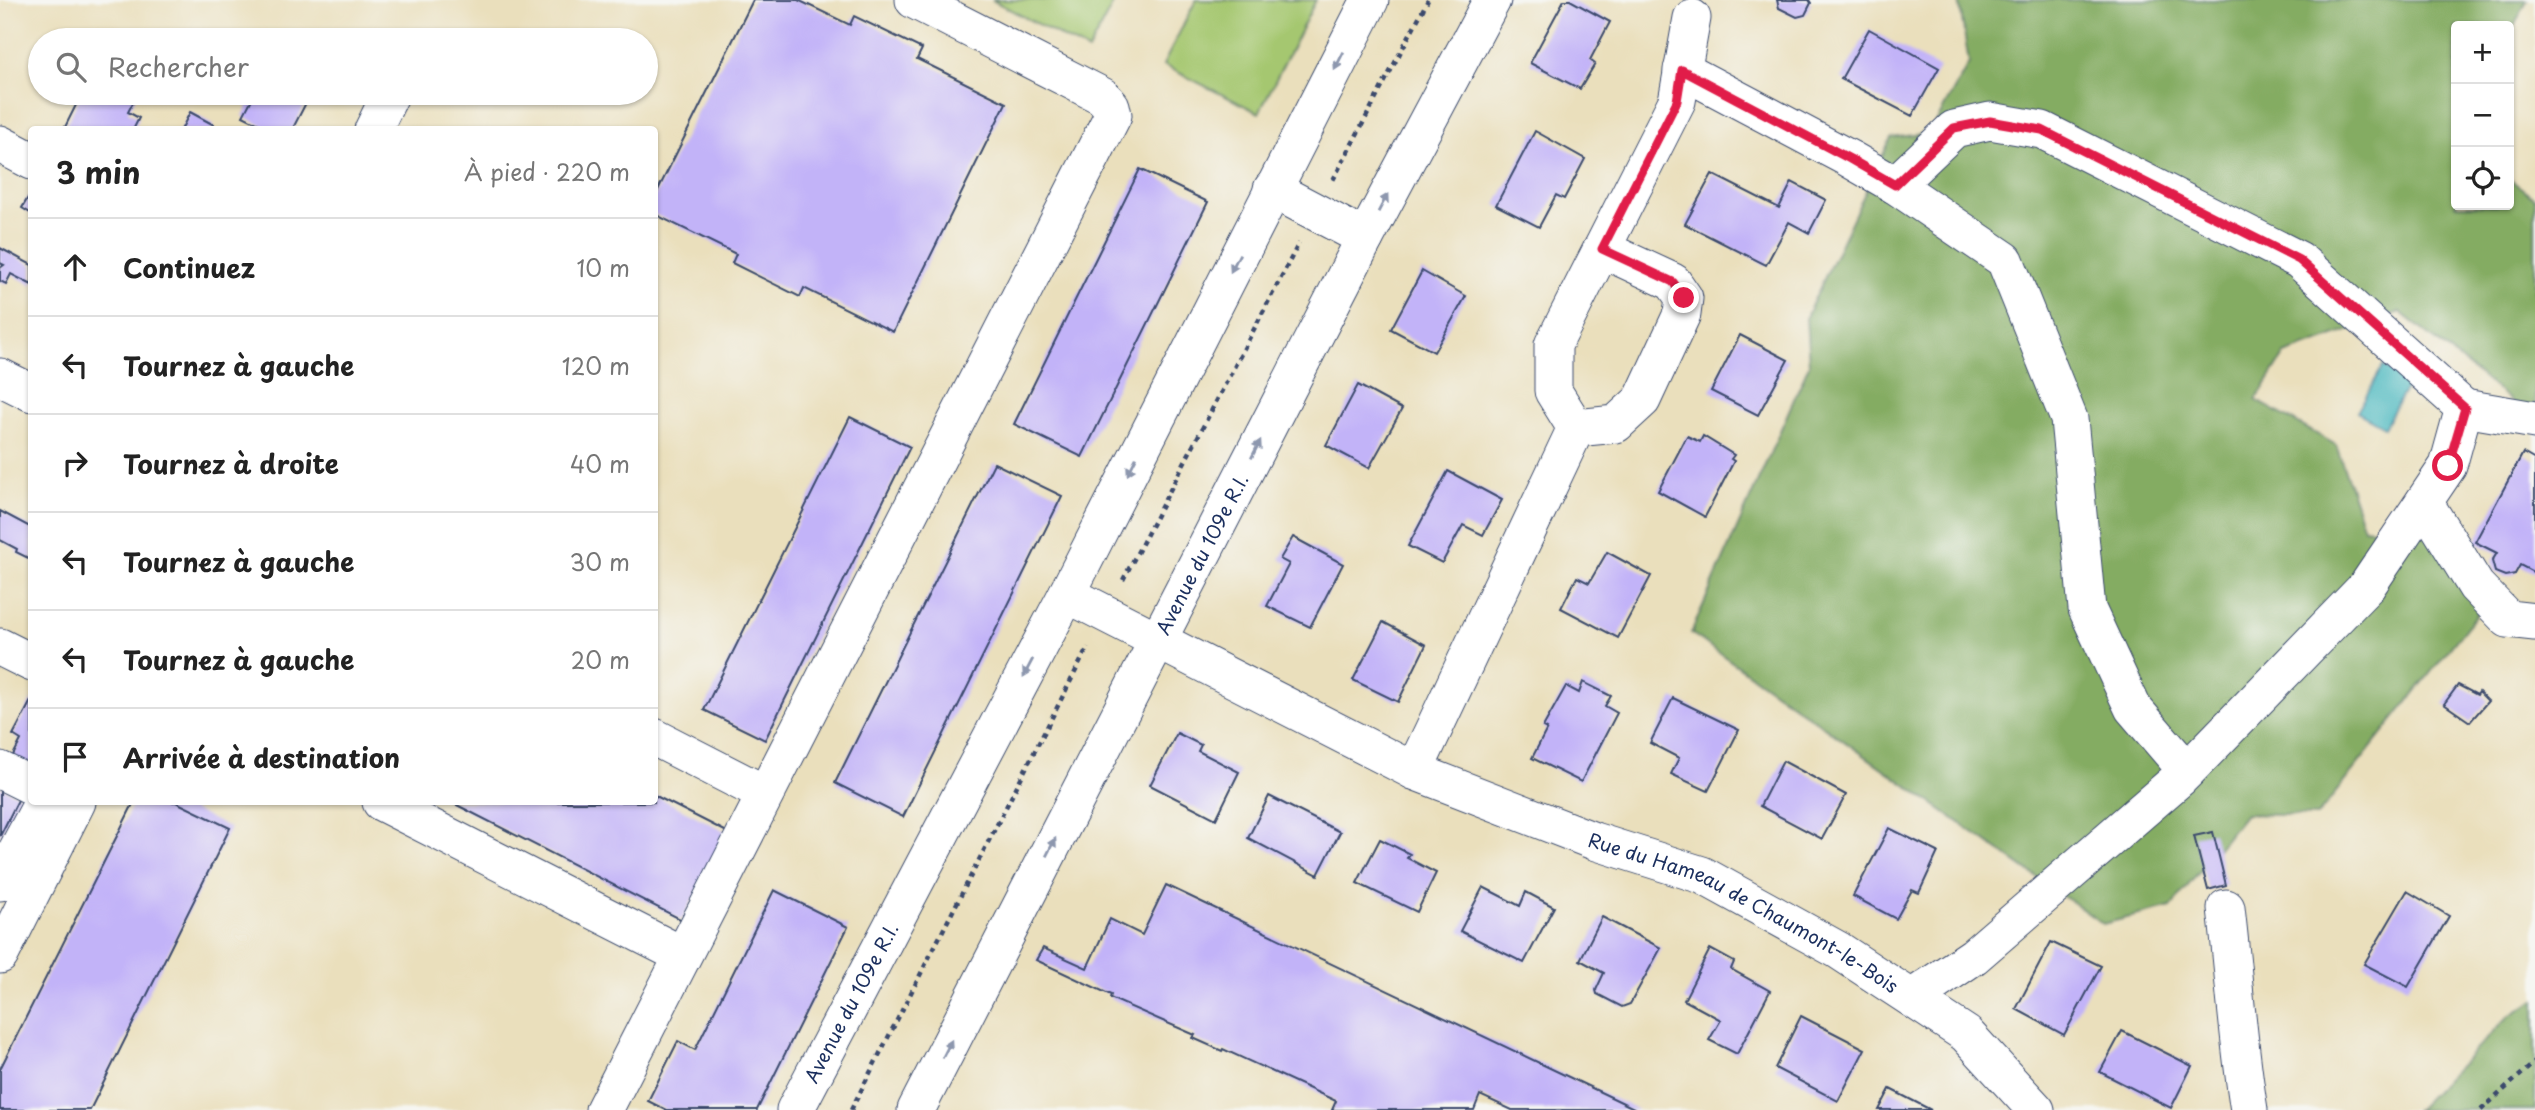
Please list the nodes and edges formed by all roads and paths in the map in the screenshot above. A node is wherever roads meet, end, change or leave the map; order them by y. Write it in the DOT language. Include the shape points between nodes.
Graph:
graph roads {
  1 [pos="914,0"];
  2 [pos="1370,0"];
  3 [pos="1428,0"];
  4 [pos="1492,0"];
  5 [pos="1692,18"];
  6 [pos="1682,70"];
  7 [pos="385,105"];
  8 [pos="375,126"];
  9 [pos="0,144"];
  10 [pos="28,159"];
  11 [pos="1895,185"];
  12 [pos="1272,189"];
  13 [pos="1315,213"];
  14 [pos="1365,238"];
  15 [pos="1602,249"];
  16 [pos="0,377"];
  17 [pos="28,391"];
  18 [pos="2465,408"];
  19 [pos="2535,420"];
  20 [pos="1576,428"];
  21 [pos="2424,502"];
  22 [pos="1067,594"];
  23 [pos="1105,613"];
  24 [pos="2535,622"];
  25 [pos="1157,641"];
  26 [pos="0,647"];
  27 [pos="28,661"];
  28 [pos="658,739"];
  29 [pos="0,770"];
  30 [pos="1414,771"];
  31 [pos="2187,771"];
  32 [pos="28,784"];
  33 [pos="765,794"];
  34 [pos="41,805"];
  35 [pos="75,805"];
  36 [pos="386,805"];
  37 [pos="0,883"];
  38 [pos="2226,908"];
  39 [pos="0,955"];
  40 [pos="682,955"];
  41 [pos="1912,998"];
  42 [pos="2535,1062"];
  43 [pos="604,1110"];
  44 [pos="795,1110"];
  45 [pos="851,1110"];
  46 [pos="916,1110"];
  47 [pos="2036,1110"];
  48 [pos="2249,1110"];
  49 [pos="2481,1110"];
  1 -- 33 [label="street" via="1102,96 1113,115"];
  2 -- 12 [label="street, Avenue du 109e R.I., one-way"];
  3 -- 13 [label="path"];
  14 -- 4 [label="street, Avenue du 109e R.I., one-way"];
  5 -- 6 [label="street"];
  6 -- 11 [label="street"];
  6 -- 15 [label="street" via="1677,101"];
  7 -- 8 [label="street"];
  9 -- 10 [label="street"];
  11 -- 18 [label="street" via="1954,128 1990,121 2042,130 2299,260"];
  11 -- 31 [label="street" via="2005,260 2069,419 2087,609 2133,708"];
  12 -- 13 [label="street"];
  12 -- 22 [label="street, Avenue du 109e R.I., one-way"];
  13 -- 14 [label="street"];
  13 -- 23 [label="path"];
  25 -- 14 [label="street, Avenue du 109e R.I., one-way"];
  15 -- 20 [label="street" via="1553,345 1553,391"];
  15 -- 20 [label="street" via="1673,282 1684,298 1682,314 1642,400 1616,424"];
  16 -- 17 [label="street"];
  18 -- 19 [label="street"];
  18 -- 21 [label="street" via="2448,466"];
  20 -- 30 [label="street"];
  21 -- 24 [label="street" via="2476,586 2508,619"];
  21 -- 31 [label="street" via="2367,586"];
  22 -- 23 [label="street, Rue du Hameau de Chaumont-le-Bois"];
  22 -- 44 [label="street, Avenue du 109e R.I., one-way"];
  23 -- 25 [label="street, Rue du Hameau de Chaumont-le-Bois"];
  23 -- 45 [label="path"];
  25 -- 30 [label="street, Rue du Hameau de Chaumont-le-Bois"];
  46 -- 25 [label="street, Avenue du 109e R.I., one-way"];
  26 -- 27 [label="street"];
  28 -- 33 [label="street"];
  29 -- 32 [label="street"];
  30 -- 41 [label="street, Rue du Hameau de Chaumont-le-Bois" via="1594,841 1702,876 1838,950"];
  31 -- 41 [label="street" via="1974,956"];
  33 -- 40 [label="street"];
  34 -- 37 [label="street"];
  35 -- 39 [label="street"];
  36 -- 40 [label="street"];
  38 -- 48 [label="street"];
  40 -- 43 [label="street"];
  41 -- 47 [label="street, Rue du Hameau de Chaumont-le-Bois" via="1966,1034"];
  42 -- 49 [label="path"];
}
